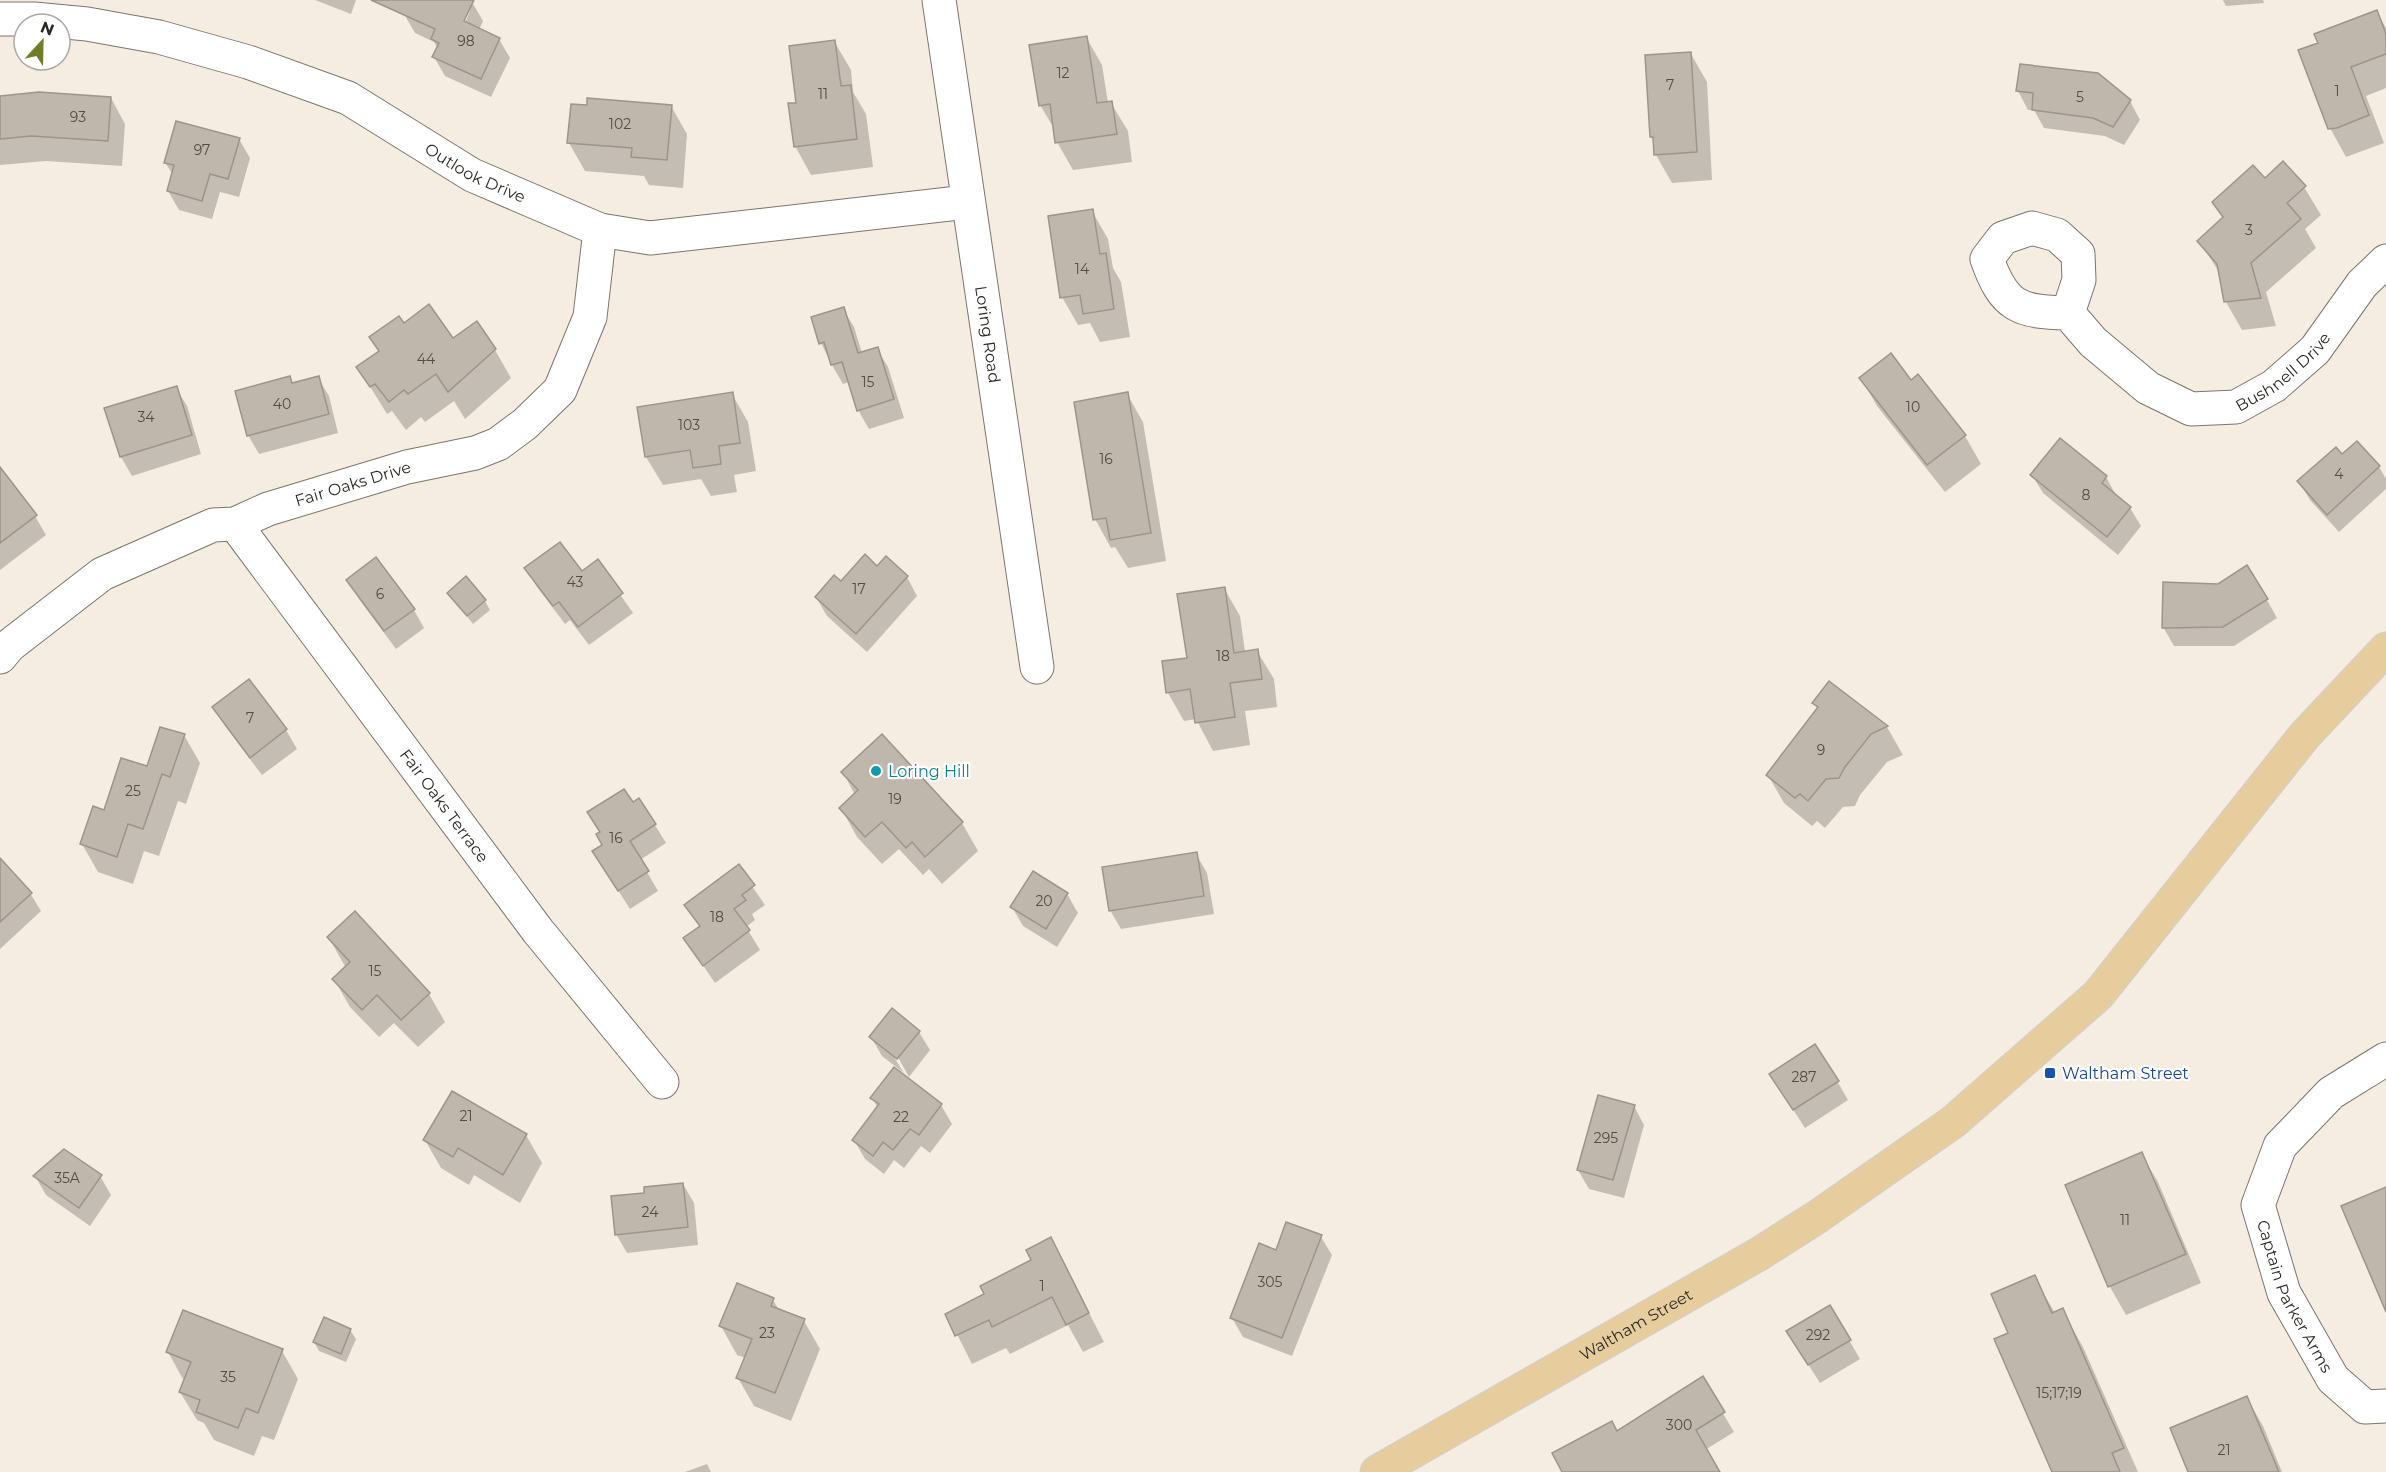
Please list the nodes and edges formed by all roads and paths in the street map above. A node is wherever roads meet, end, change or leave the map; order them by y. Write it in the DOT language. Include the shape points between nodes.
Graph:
graph roads {
  1 [pos="939,0"];
  2 [pos="0,19"];
  3 [pos="967,202"];
  4 [pos="600,230"];
  5 [pos="2386,261"];
  6 [pos="2068,313"];
  7 [pos="235,524"];
  8 [pos="2386,649"];
  9 [pos="0,657"];
  10 [pos="1037,667"];
  11 [pos="2386,1059"];
  12 [pos="662,1082"];
  13 [pos="2386,1406"];
  14 [pos="1377,1472"];
  1 -- 3 [label="street, Loring Road"];
  2 -- 4 [label="street, Outlook Drive" via="87,24 159,37 249,62 348,98 472,175"];
  3 -- 4 [label="street, Outlook Drive" via="650,238"];
  3 -- 10 [label="street, Loring Road"];
  4 -- 7 [label="street, Fair Oaks Drive" via="590,317 560,390 525,424 498,444 475,453 396,470 268,508"];
  5 -- 6 [label="street, Bushnell Drive" via="2362,284 2315,350 2274,386 2236,407 2191,409 2148,388 2094,342"];
  7 -- 9 [label="street, Fair Oaks Drive" via="213,525 102,574"];
  7 -- 12 [label="street, Fair Oaks Terrace" via="538,931"];
  8 -- 14 [label="main road, Waltham Street" via="2305,735 2098,995 1953,1122 1759,1254"];
  11 -- 13 [label="street, Captain Parker Arms" via="2331,1093 2280,1146 2258,1205 2284,1293 2333,1379 2365,1407"];
}
